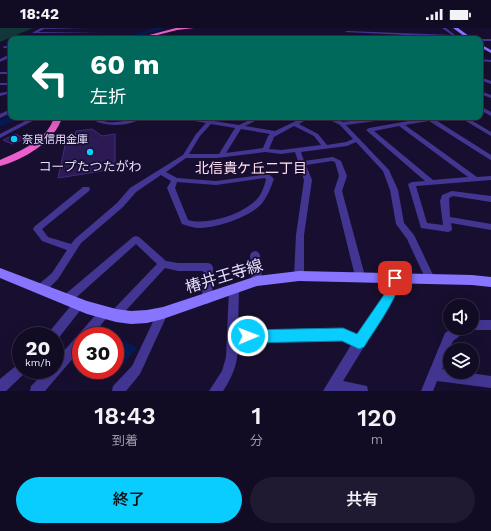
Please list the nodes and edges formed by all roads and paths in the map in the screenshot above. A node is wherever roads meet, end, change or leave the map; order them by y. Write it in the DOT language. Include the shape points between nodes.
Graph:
graph roads {
  1 [pos="34,28"];
  2 [pos="42,28"];
  3 [pos="85,28"];
  4 [pos="93,28"];
  5 [pos="192,28"];
  6 [pos="344,28"];
  7 [pos="444,28"];
  8 [pos="454,28"];
  9 [pos="414,30"];
  10 [pos="347,32"];
  11 [pos="99,33"];
  12 [pos="45,34"];
  13 [pos="65,34"];
  14 [pos="400,34"];
  15 [pos="41,36"];
  16 [pos="62,36"];
  17 [pos="92,36"];
  18 [pos="149,36"];
  19 [pos="349,36"];
  20 [pos="412,36"];
  21 [pos="417,36"];
  22 [pos="424,36"];
  23 [pos="433,36"];
  24 [pos="455,36"];
  25 [pos="467,36"];
  26 [pos="4,47"];
  27 [pos="8,47"];
  28 [pos="31,120"];
  29 [pos="58,120"];
  30 [pos="98,120"];
  31 [pos="132,120"];
  32 [pos="202,120"];
  33 [pos="254,120"];
  34 [pos="302,120"];
  35 [pos="367,120"];
  36 [pos="419,120"];
  37 [pos="432,120"];
  38 [pos="467,120"];
  39 [pos="209,121"];
  40 [pos="343,121"];
  41 [pos="295,124"];
  42 [pos="400,124"];
  43 [pos="241,126"];
  44 [pos="276,133"];
  45 [pos="491,134"];
  46 [pos="0,136"];
  47 [pos="357,140"];
  48 [pos="326,147"];
  49 [pos="265,150"];
  50 [pos="297,150"];
  51 [pos="222,155"];
  52 [pos="186,156"];
  53 [pos="491,158"];
  54 [pos="0,163"];
  55 [pos="302,163"];
  56 [pos="161,172"];
  57 [pos="491,178"];
  58 [pos="475,179"];
  59 [pos="175,180"];
  60 [pos="431,182"];
  61 [pos="86,189"];
  62 [pos="491,199"];
  63 [pos="447,219"];
  64 [pos="491,227"];
  65 [pos="73,248"];
  66 [pos="255,255"];
  67 [pos="163,264"];
  68 [pos="0,273"];
  69 [pos="299,276"];
  70 [pos="360,276"];
  71 [pos="395,278"];
  72 [pos="430,279"];
  73 [pos="257,281"];
  74 [pos="491,282"];
  75 [pos="42,288"];
  76 [pos="234,289"];
  77 [pos="207,299"];
  78 [pos="66,300"];
  79 [pos="78,305"];
  80 [pos="162,313"];
  81 [pos="109,314"];
  82 [pos="479,325"];
  83 [pos="491,325"];
  84 [pos="60,327"];
  85 [pos="94,327"];
  86 [pos="452,335"];
  87 [pos="232,337"];
  88 [pos="359,342"];
  89 [pos="72,350"];
  90 [pos="64,360"];
  91 [pos="433,374"];
  92 [pos="12,377"];
  93 [pos="47,379"];
  94 [pos="491,382"];
  95 [pos="0,388"];
  96 [pos="331,388"];
  97 [pos="36,391"];
  98 [pos="118,391"];
  99 [pos="215,391"];
  100 [pos="362,391"];
  101 [pos="426,391"];
  1 -- 2 [label="street"];
  2 -- 3 [label="street"];
  2 -- 12 [label="street" via="34,33"];
  4 -- 11 [label="street" via="102,31"];
  5 -- 18 [label="highway"];
  6 -- 10 [label="street"];
  7 -- 24 [label="street"];
  8 -- 25 [label="main road"];
  9 -- 21 [label="street"];
  10 -- 14 [label="street"];
  10 -- 19 [label="street"];
  11 -- 13 [label="street"];
  11 -- 17 [label="street"];
  12 -- 13 [label="street"];
  12 -- 15 [label="street"];
  13 -- 16 [label="street"];
  14 -- 20 [label="street"];
  22 -- 23 [label="street"];
  23 -- 24 [label="street"];
  26 -- 27 [label="street"];
  28 -- 46 [label="street"];
  29 -- 54 [label="highway" via="43,140"];
  30 -- 31 [label="street" via="113,124"];
  32 -- 39 [label="street"];
  33 -- 43 [label="street"];
  34 -- 41 [label="street"];
  35 -- 40 [label="street" via="352,123"];
  36 -- 42 [label="street"];
  37 -- 53 [label="street"];
  38 -- 45 [label="street"];
  39 -- 43 [label="street"];
  39 -- 52 [label="street"];
  40 -- 47 [label="street"];
  41 -- 44 [label="street"];
  41 -- 48 [label="street" via="312,131"];
  42 -- 58 [label="street"];
  42 -- 60 [label="street" via="369,130"];
  43 -- 44 [label="street"];
  43 -- 51 [label="street"];
  44 -- 49 [label="street" via="271,136"];
  47 -- 48 [label="street"];
  47 -- 72 [label="street" via="386,170 394,190 400,224 411,237"];
  48 -- 50 [label="street"];
  49 -- 50 [label="street"];
  49 -- 51 [label="street"];
  50 -- 55 [label="street"];
  51 -- 52 [label="street"];
  52 -- 56 [label="street"];
  55 -- 69 [label="street" via="308,180 300,235"];
  55 -- 70 [label="street" via="333,159 341,165 343,176 338,191"];
  56 -- 59 [label="street"];
  56 -- 65 [label="street" via="133,190"];
  57 -- 58 [label="street"];
  58 -- 60 [label="street"];
  59 -- 59 [label="street" via="171,188 185,222 190,225 215,223 240,214 259,202 270,180 266,176 216,183"];
  60 -- 63 [label="street" via="412,184 424,226 448,228"];
  61 -- 65 [label="street" via="37,229 45,239"];
  62 -- 63 [label="street" via="452,193 445,197"];
  63 -- 64 [label="street"];
  65 -- 75 [label="street" via="55,276"];
  66 -- 73 [label="street"];
  67 -- 77 [label="street" via="208,268"];
  67 -- 78 [label="street" via="136,239"];
  67 -- 81 [label="street"];
  68 -- 75 [label="main road, 椿井王寺線"];
  69 -- 70 [label="main road, 椿井王寺線"];
  69 -- 73 [label="main road, 椿井王寺線"];
  70 -- 71 [label="main road, 椿井王寺線"];
  71 -- 72 [label="main road, 椿井王寺線"];
  71 -- 88 [label="street" via="393,290"];
  72 -- 74 [label="main road, 椿井王寺線"];
  73 -- 76 [label="main road, 椿井王寺線"];
  75 -- 78 [label="main road, 椿井王寺線"];
  76 -- 77 [label="main road, 椿井王寺線"];
  76 -- 87 [label="street"];
  77 -- 80 [label="main road, 椿井王寺線"];
  78 -- 79 [label="main road, 椿井王寺線"];
  79 -- 81 [label="main road, 椿井王寺線"];
  79 -- 84 [label="street"];
  80 -- 81 [label="main road, 椿井王寺線" via="134,318"];
  80 -- 98 [label="street" via="136,370"];
  81 -- 85 [label="street"];
  82 -- 83 [label="street"];
  86 -- 91 [label="street"];
  87 -- 88 [label="street" via="343,334"];
  87 -- 99 [label="street" via="232,357 227,374"];
  88 -- 96 [label="street"];
  89 -- 90 [label="street"];
  91 -- 94 [label="street"];
  91 -- 101 [label="street"];
  92 -- 95 [label="street"];
  93 -- 97 [label="street"];
  96 -- 100 [label="street"];
}
